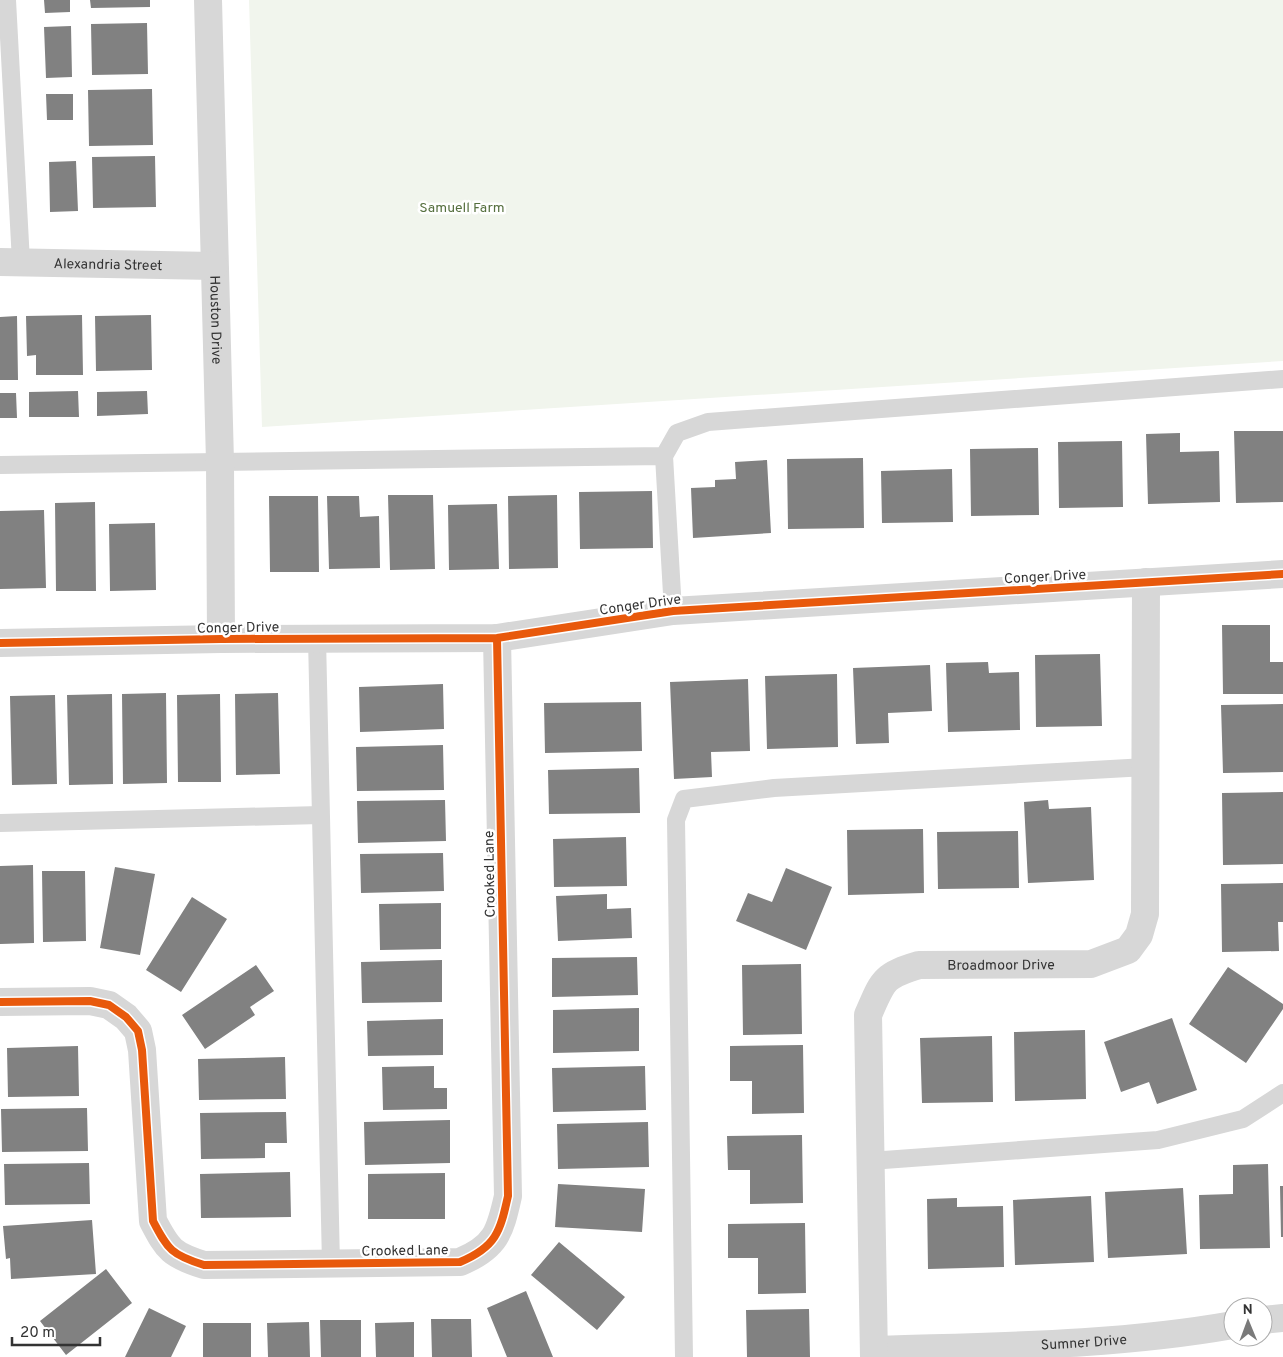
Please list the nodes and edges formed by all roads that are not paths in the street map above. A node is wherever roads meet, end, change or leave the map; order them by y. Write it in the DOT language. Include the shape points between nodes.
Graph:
graph roads {
  1 [pos="7,0"];
  2 [pos="208,0"];
  3 [pos="10,262"];
  4 [pos="214,266"];
  5 [pos="1283,379"];
  6 [pos="664,456"];
  7 [pos="220,462"];
  8 [pos="0,465"];
  9 [pos="1283,574"];
  10 [pos="1146,582"];
  11 [pos="673,611"];
  12 [pos="317,638"];
  13 [pos="497,638"];
  14 [pos="221,639"];
  15 [pos="0,643"];
  16 [pos="1146,767"];
  17 [pos="320,815"];
  18 [pos="0,823"];
  19 [pos="0,1002"];
  20 [pos="1283,1093"];
  21 [pos="870,1161"];
  22 [pos="330,1264"];
  23 [pos="1223,1327"];
  24 [pos="874,1353"];
  25 [pos="684,1357"];
  1 -- 3 [label="lane"];
  2 -- 4 [label="street, Houston Drive"];
  3 -- 4 [label="street, Alexandria Street"];
  4 -- 7 [label="street, Houston Drive"];
  5 -- 6 [label="lane" via="708,422 677,433"];
  6 -- 7 [label="lane"];
  6 -- 11 [label="lane"];
  7 -- 8 [label="lane"];
  7 -- 14 [label="street, Houston Drive"];
  9 -- 10 [label="street, Conger Drive"];
  10 -- 11 [label="street, Conger Drive"];
  10 -- 16 [label="street, Broadmoor Drive"];
  11 -- 13 [label="street, Conger Drive"];
  12 -- 13 [label="street, Conger Drive"];
  12 -- 14 [label="street, Conger Drive"];
  12 -- 17 [label="lane"];
  13 -- 22 [label="street, Crooked Lane" via="508,1196 501,1228 490,1245 460,1262"];
  14 -- 15 [label="street, Conger Drive"];
  16 -- 21 [label="street, Broadmoor Drive" via="1145,914 1139,935 1128,950 1091,964 919,965 884,980 868,1015"];
  16 -- 25 [label="lane" via="774,788 684,799 676,820"];
  17 -- 18 [label="lane"];
  17 -- 22 [label="lane"];
  19 -- 22 [label="street, Crooked Lane" via="109,1005 138,1031 142,1050 152,1221 173,1251 204,1265"];
  20 -- 21 [label="lane" via="1243,1119 1158,1140"];
  21 -- 24 [label="street, Broadmoor Drive"];
  23 -- 24 [label="street, Sumner Drive" via="1102,1342"];
}
